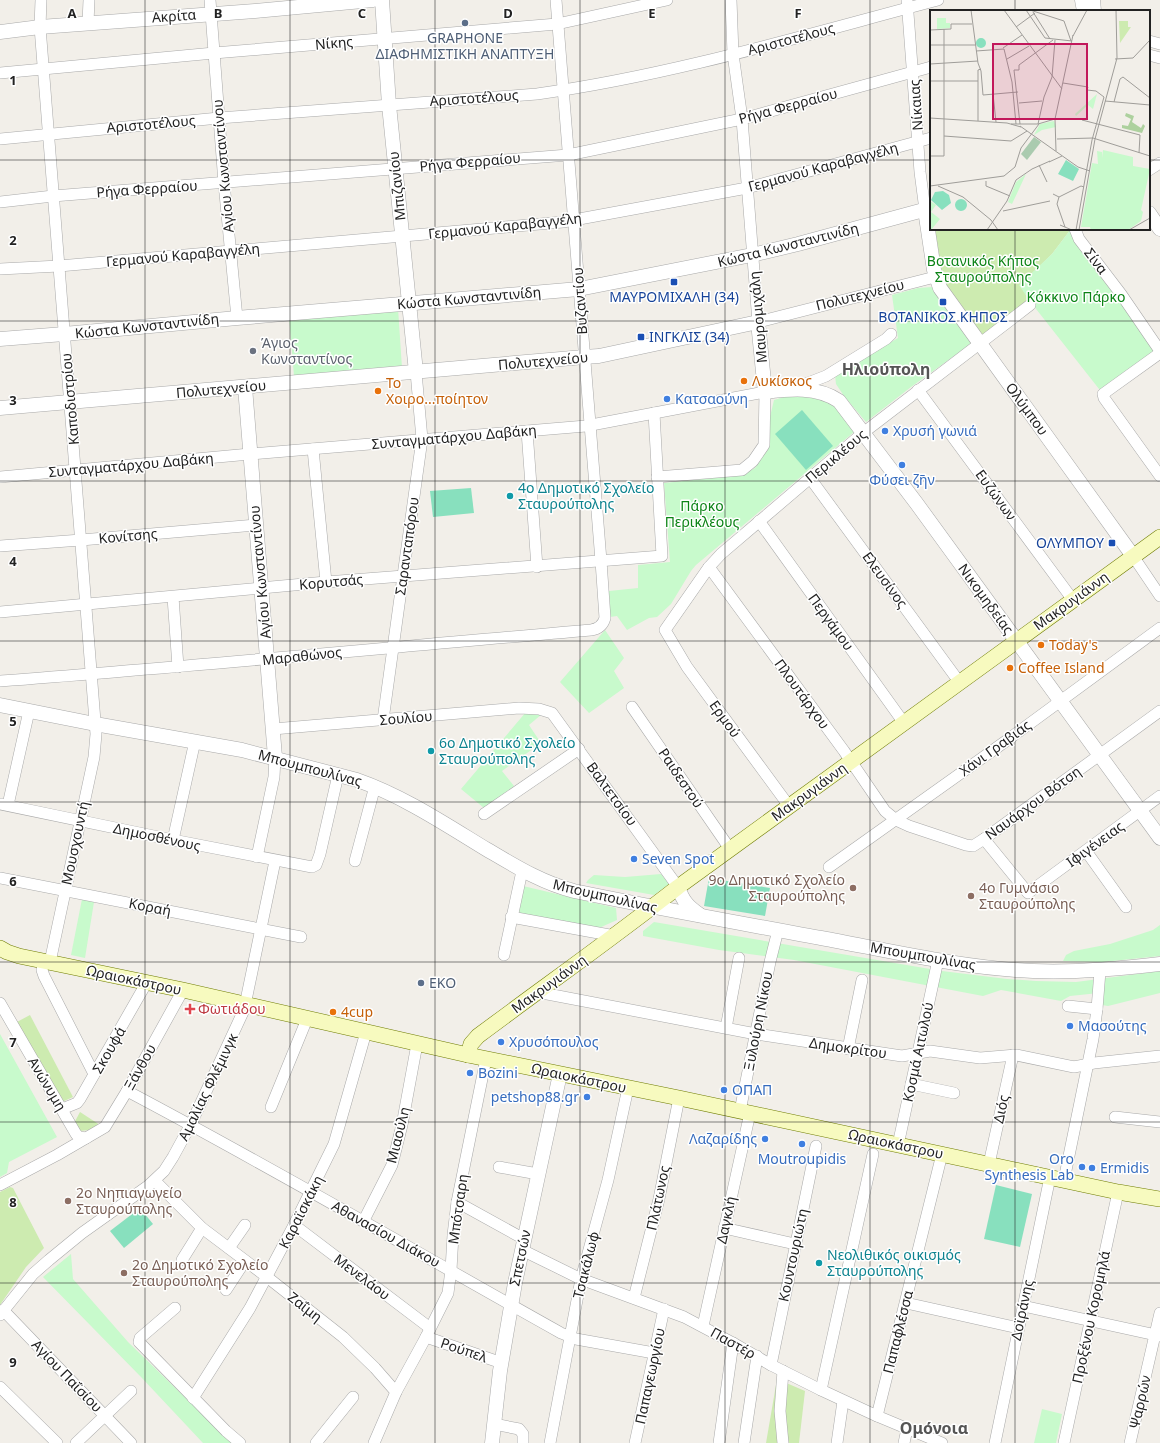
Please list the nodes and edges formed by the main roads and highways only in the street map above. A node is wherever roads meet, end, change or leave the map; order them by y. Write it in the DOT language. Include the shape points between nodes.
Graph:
graph roads {
  1 [pos="1160,537"];
  2 [pos="2,952"];
  3 [pos="468,1055"];
  4 [pos="1160,1199"];
  1 -- 3 [label="main road, Μακρυγιάννη" via="536,992 478,1036 471,1044"];
  2 -- 3 [label="main road, Ωραιοκάστρου" via="147,982"];
  3 -- 4 [label="main road, Ωραιοκάστρου"];
}
